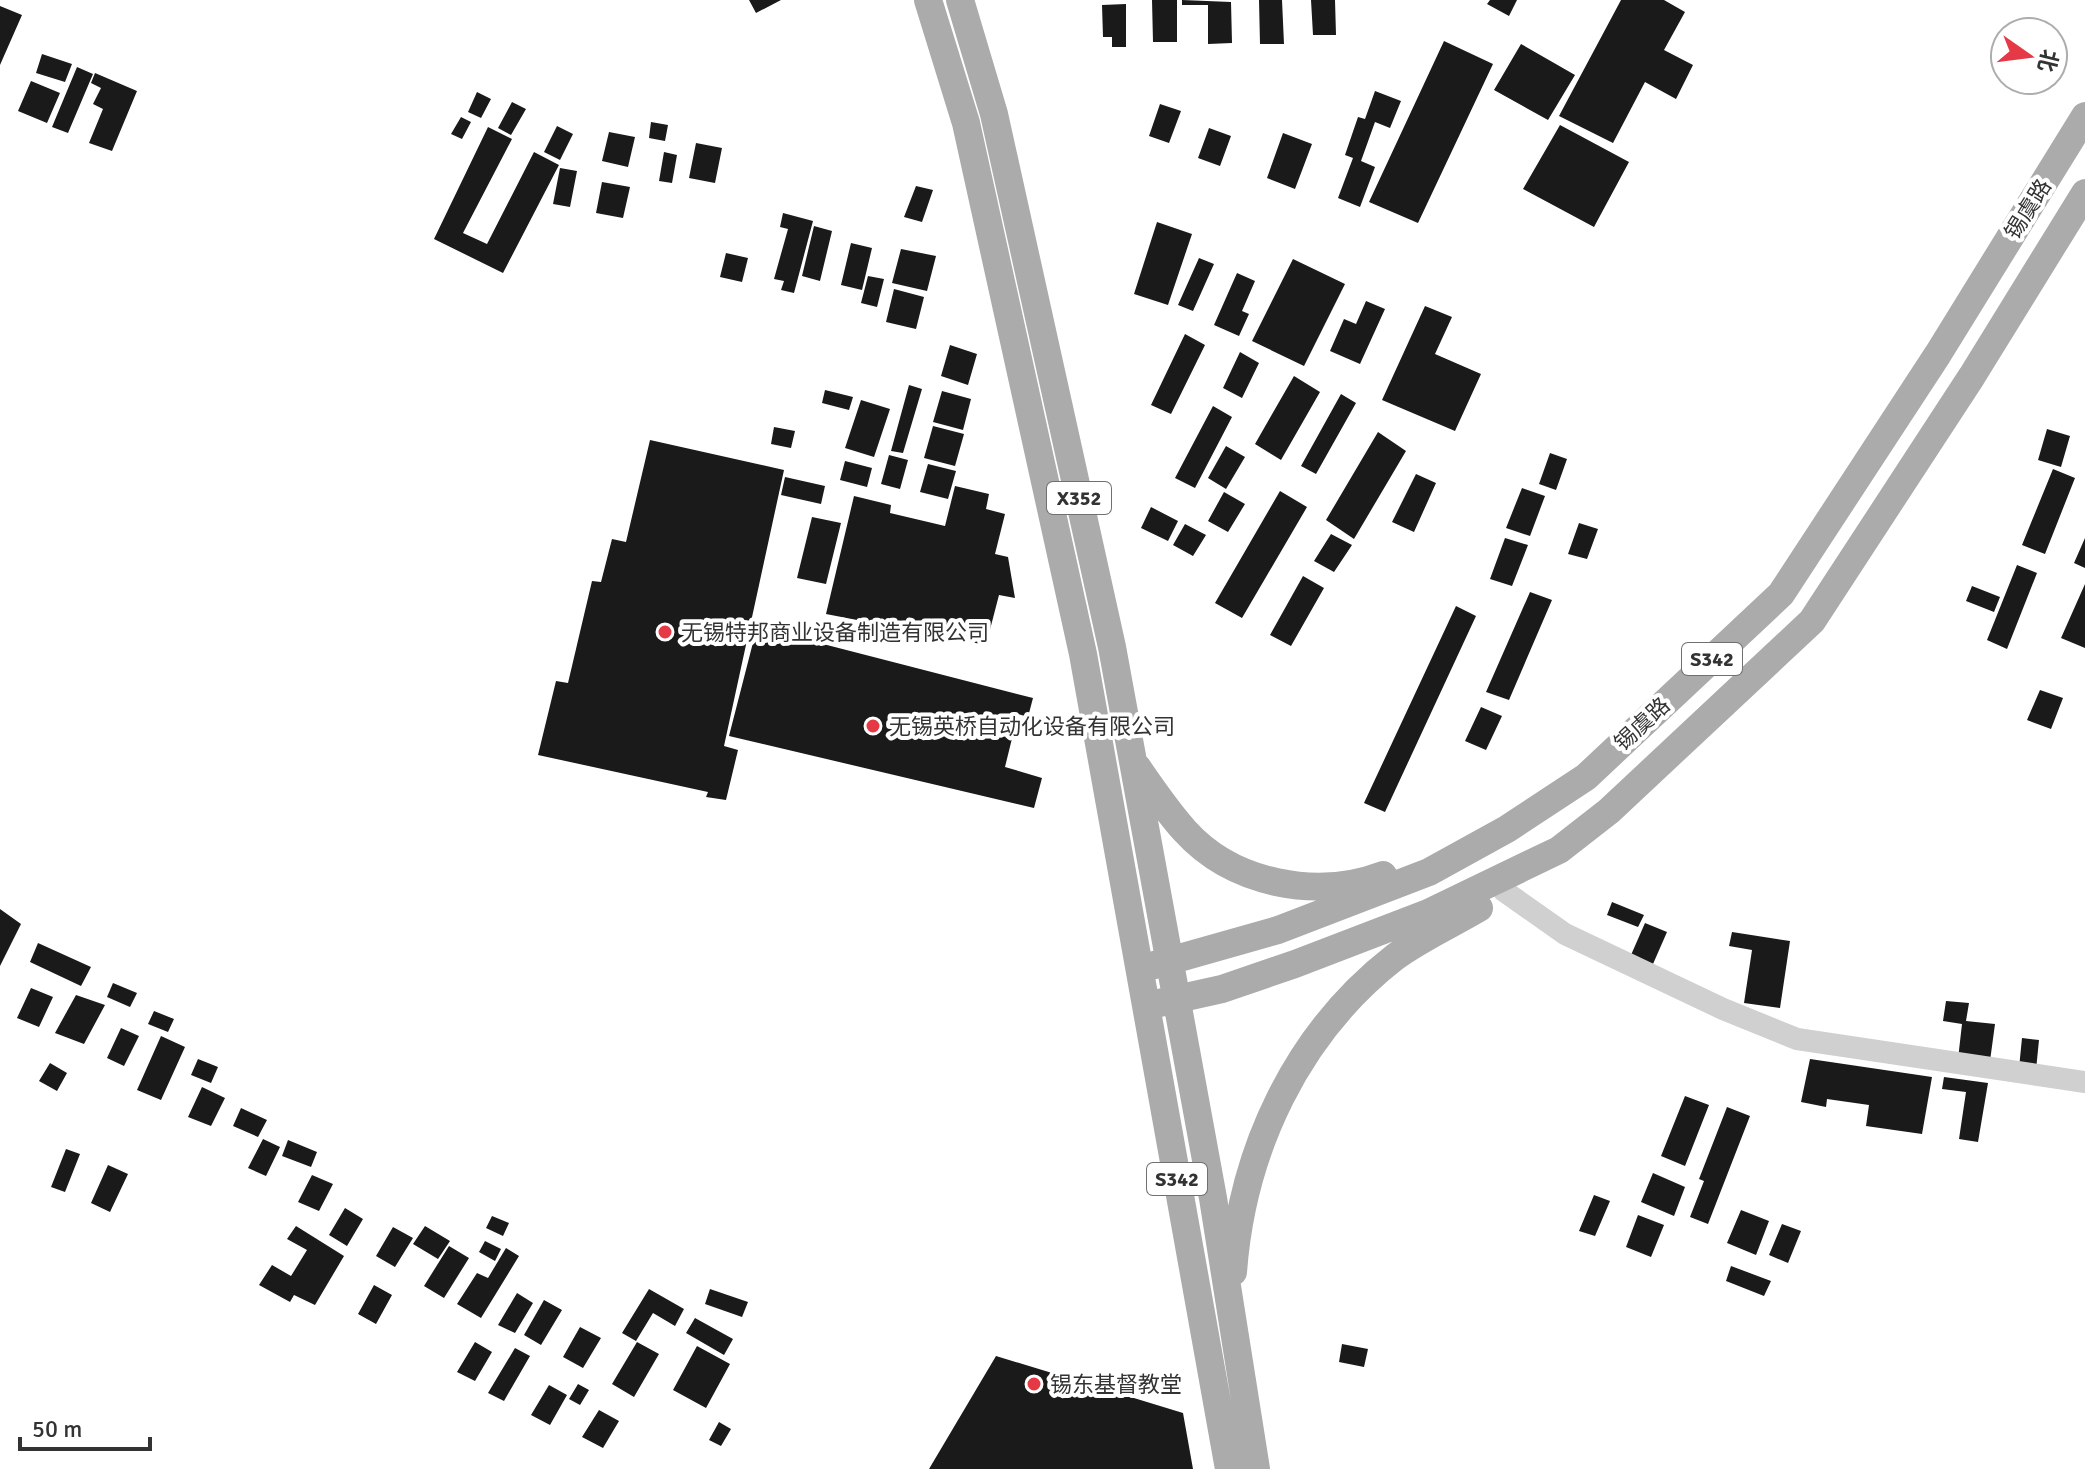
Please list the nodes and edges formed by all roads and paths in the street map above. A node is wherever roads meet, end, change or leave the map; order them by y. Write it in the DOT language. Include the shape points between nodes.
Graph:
graph roads {
  1 [pos="928,0"];
  2 [pos="960,0"];
  3 [pos="2085,116"];
  4 [pos="2085,193"];
  5 [pos="1132,759"];
  6 [pos="1507,829"];
  7 [pos="1559,850"];
  8 [pos="1504,891"];
  9 [pos="1168,963"];
  10 [pos="1140,968"];
  11 [pos="1176,1001"];
  12 [pos="1146,1006"];
  13 [pos="2085,1082"];
  14 [pos="1230,1313"];
  15 [pos="1227,1458"];
  16 [pos="1254,1460"];
  1 -- 10 [label="main road, X352" via="966,123 1080,638"];
  2 -- 5 [label="main road, X352" via="994,114"];
  3 -- 6 [label="main road, 锡虞路 / S342" via="1781,594 1586,777"];
  4 -- 7 [label="main road, 锡虞路 / S342" via="1812,621 1609,811"];
  5 -- 6 [label="main road" via="1163,805 1209,853 1249,873 1292,885 1324,887 1370,880 1464,839"];
  5 -- 9 [label="main road, X352"];
  6 -- 9 [label="main road, 锡虞路 / S342" via="1429,872 1351,904"];
  7 -- 8 [label="main road"];
  7 -- 11 [label="main road, 锡虞路 / S342" via="1428,913 1295,964"];
  8 -- 13 [label="street" via="1565,934 1797,1039"];
  8 -- 14 [label="main road" via="1396,957 1339,1011 1305,1054 1261,1137 1245,1191"];
  9 -- 10 [label="main road, 锡虞路 / S342"];
  9 -- 11 [label="main road, X352"];
  10 -- 12 [label="main road, S342"];
  11 -- 12 [label="main road, 锡虞路"];
  11 -- 14 [label="main road, S342"];
  12 -- 15 [label="main road, S342"];
  14 -- 16 [label="main road, S342"];
}
